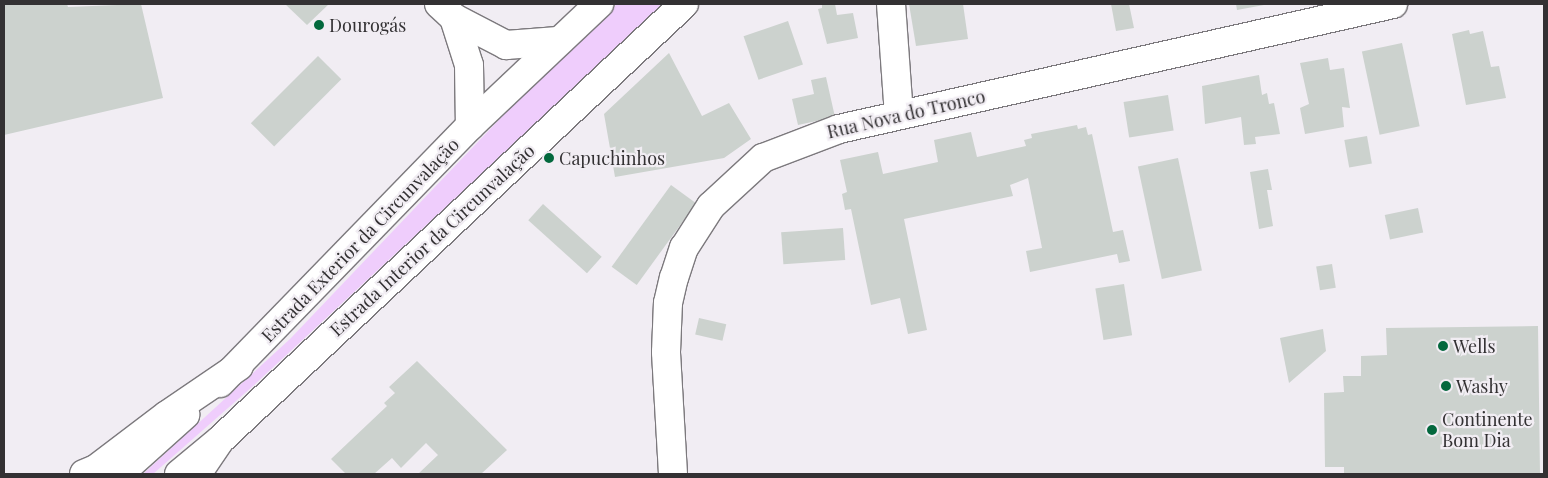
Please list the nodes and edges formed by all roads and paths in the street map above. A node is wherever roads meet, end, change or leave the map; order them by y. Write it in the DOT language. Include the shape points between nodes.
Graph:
graph roads {
  1 [pos="599,4"];
  2 [pos="684,4"];
  3 [pos="891,4"];
  4 [pos="1393,4"];
  5 [pos="446,11"];
  6 [pos="558,41"];
  7 [pos="899,115"];
  8 [pos="470,126"];
  9 [pos="239,366"];
  10 [pos="219,441"];
  11 [pos="84,474"];
  12 [pos="119,474"];
  13 [pos="179,474"];
  14 [pos="197,474"];
  15 [pos="673,474"];
  1 -- 6 [label="main road, Estrada Exterior da Circunvalação"];
  2 -- 10 [label="main road, Estrada Interior da Circunvalação"];
  3 -- 7 [label="main road"];
  4 -- 7 [label="main road, Rua Nova do Tronco"];
  5 -- 6 [label="main road" via="506,45"];
  5 -- 8 [label="main road" via="469,65"];
  6 -- 8 [label="main road, Estrada Exterior da Circunvalação"];
  7 -- 15 [label="main road, Rua Nova do Tronco" via="839,128 763,158 711,206 684,248 668,303 667,323"];
  8 -- 9 [label="main road, Estrada Exterior da Circunvalação"];
  9 -- 11 [label="main road" via="96,469"];
  9 -- 12 [label="main road, Estrada Exterior da Circunvalação"];
  10 -- 13 [label="main road, Estrada Interior da Circunvalação"];
  10 -- 14 [label="main road"];
}
